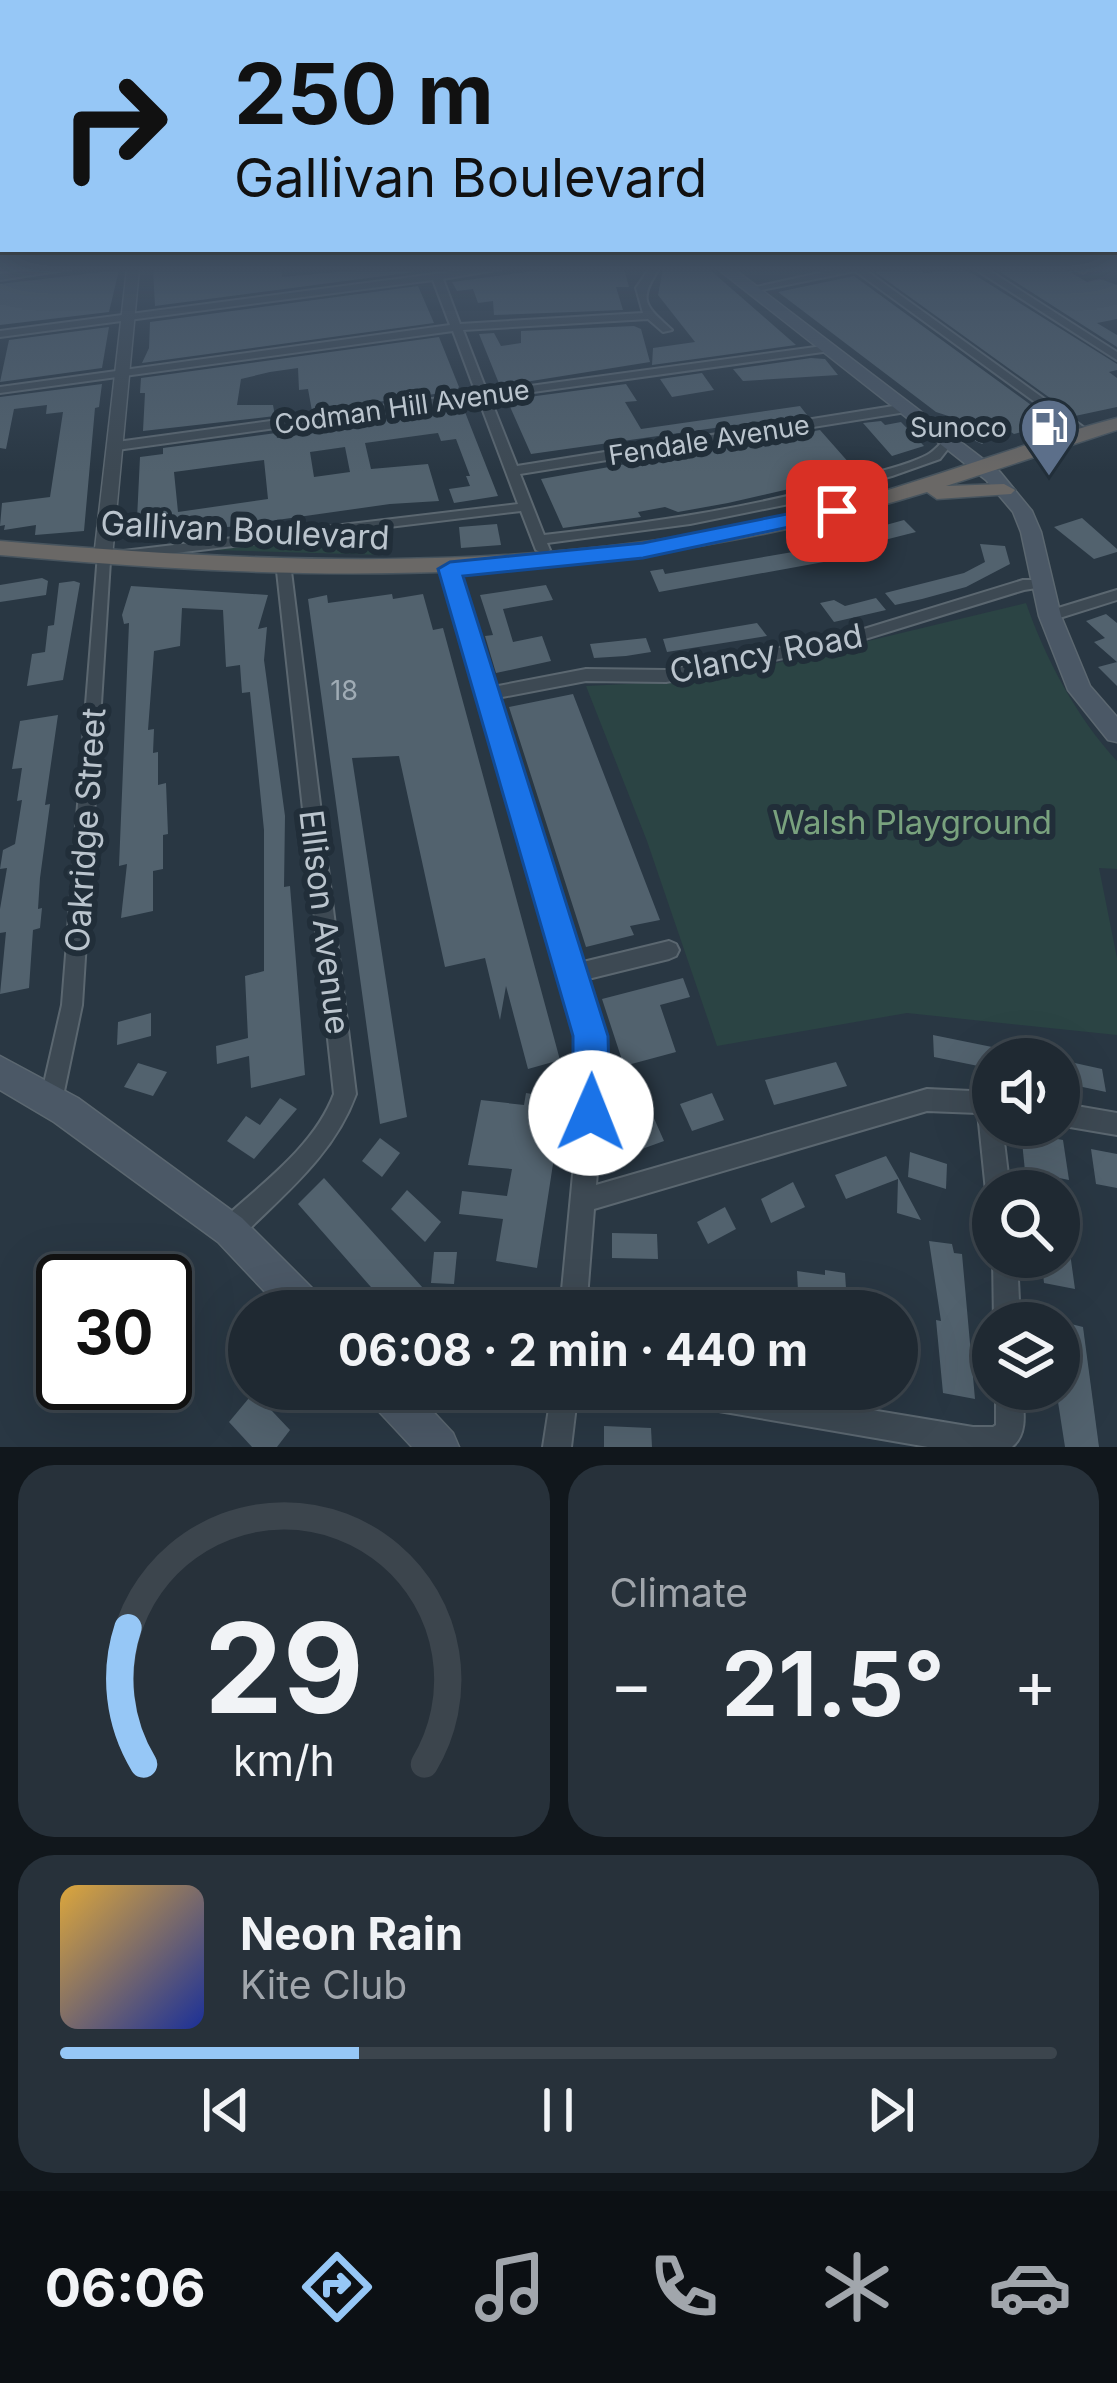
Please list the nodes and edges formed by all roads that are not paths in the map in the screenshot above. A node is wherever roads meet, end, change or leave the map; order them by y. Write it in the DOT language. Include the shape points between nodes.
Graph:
graph roads {
  1 [pos="128,337"];
  2 [pos="387,337"];
  3 [pos="461,337"];
  4 [pos="814,337"];
  5 [pos="959,337"];
  6 [pos="1086,337"];
  7 [pos="830,349"];
  8 [pos="1117,356"];
  9 [pos="124,372"];
  10 [pos="0,390"];
  11 [pos="482,396"];
  12 [pos="906,408"];
  13 [pos="1106,432"];
  14 [pos="117,446"];
  15 [pos="942,448"];
  16 [pos="983,466"];
  17 [pos="512,471"];
  18 [pos="958,474"];
  19 [pos="1004,490"];
  20 [pos="879,498"];
  21 [pos="525,507"];
  22 [pos="0,548"];
  23 [pos="543,551"];
  24 [pos="103,557"];
  25 [pos="450,569"];
  26 [pos="284,571"];
  27 [pos="1043,584"];
  28 [pos="1117,595"];
  29 [pos="1050,616"];
  30 [pos="484,695"];
  31 [pos="1117,733"];
  32 [pos="669,950"];
  33 [pos="571,974"];
  34 [pos="0,1072"];
  35 [pos="51,1101"];
  36 [pos="972,1101"];
  37 [pos="1080,1118"];
  38 [pos="1117,1124"];
  39 [pos="585,1200"];
  40 [pos="230,1230"];
  41 [pos="289,1290"];
  42 [pos="575,1290"];
  43 [pos="405,1410"];
  44 [pos="562,1410"];
  45 [pos="790,1410"];
  46 [pos="1010,1410"];
  47 [pos="439,1447"];
  48 [pos="557,1447"];
  1 -- 9 [label="street"];
  2 -- 9 [label="street"];
  3 -- 11 [label="street"];
  4 -- 7 [label="main road"];
  5 -- 13 [label="street"];
  6 -- 8 [label="street"];
  7 -- 11 [label="street, Codman Hill Avenue"];
  7 -- 12 [label="main road"];
  9 -- 10 [label="street"];
  9 -- 14 [label="street"];
  11 -- 14 [label="street, Codman Hill Avenue"];
  11 -- 17 [label="street"];
  12 -- 15 [label="main road"];
  12 -- 17 [label="street, Fendale Avenue"];
  13 -- 16 [label="highway, Gallivan Boulevard"];
  14 -- 24 [label="street"];
  15 -- 16 [label="main road"];
  15 -- 18 [label="street"];
  15 -- 23 [label="street" via="750,509"];
  16 -- 18 [label="highway, Gallivan Boulevard"];
  16 -- 19 [label="main road"];
  17 -- 21 [label="street"];
  18 -- 20 [label="highway, Gallivan Boulevard"];
  19 -- 20 [label="highway"];
  19 -- 27 [label="main road" via="1031,532"];
  20 -- 23 [label="highway, Gallivan Boulevard" via="722,537"];
  21 -- 23 [label="street"];
  21 -- 24 [label="street"];
  22 -- 24 [label="highway, Gallivan Boulevard"];
  23 -- 25 [label="highway, Gallivan Boulevard"];
  24 -- 26 [label="highway, Gallivan Boulevard"];
  24 -- 35 [label="street, Oakridge Street" via="72,1005"];
  25 -- 26 [label="highway, Gallivan Boulevard"];
  25 -- 30 [label="street"];
  26 -- 40 [label="street, Ellison Avenue" via="345,1094 321,1138"];
  27 -- 29 [label="main road"];
  27 -- 30 [label="street, Clancy Road" via="711,668 586,675"];
  28 -- 29 [label="street"];
  29 -- 31 [label="main road" via="1080,690"];
  30 -- 33 [label="street"];
  32 -- 33 [label="street"];
  33 -- 39 [label="street" via="594,1069"];
  34 -- 35 [label="main road"];
  35 -- 40 [label="main road"];
  36 -- 39 [label="street" via="926,1100"];
  37 -- 38 [label="street"];
  39 -- 42 [label="street"];
  40 -- 41 [label="main road"];
  43 -- 47 [label="main road"];
  44 -- 48 [label="street"];
  45 -- 46 [label="street" via="974,1441 998,1441 1010,1431"];
}
